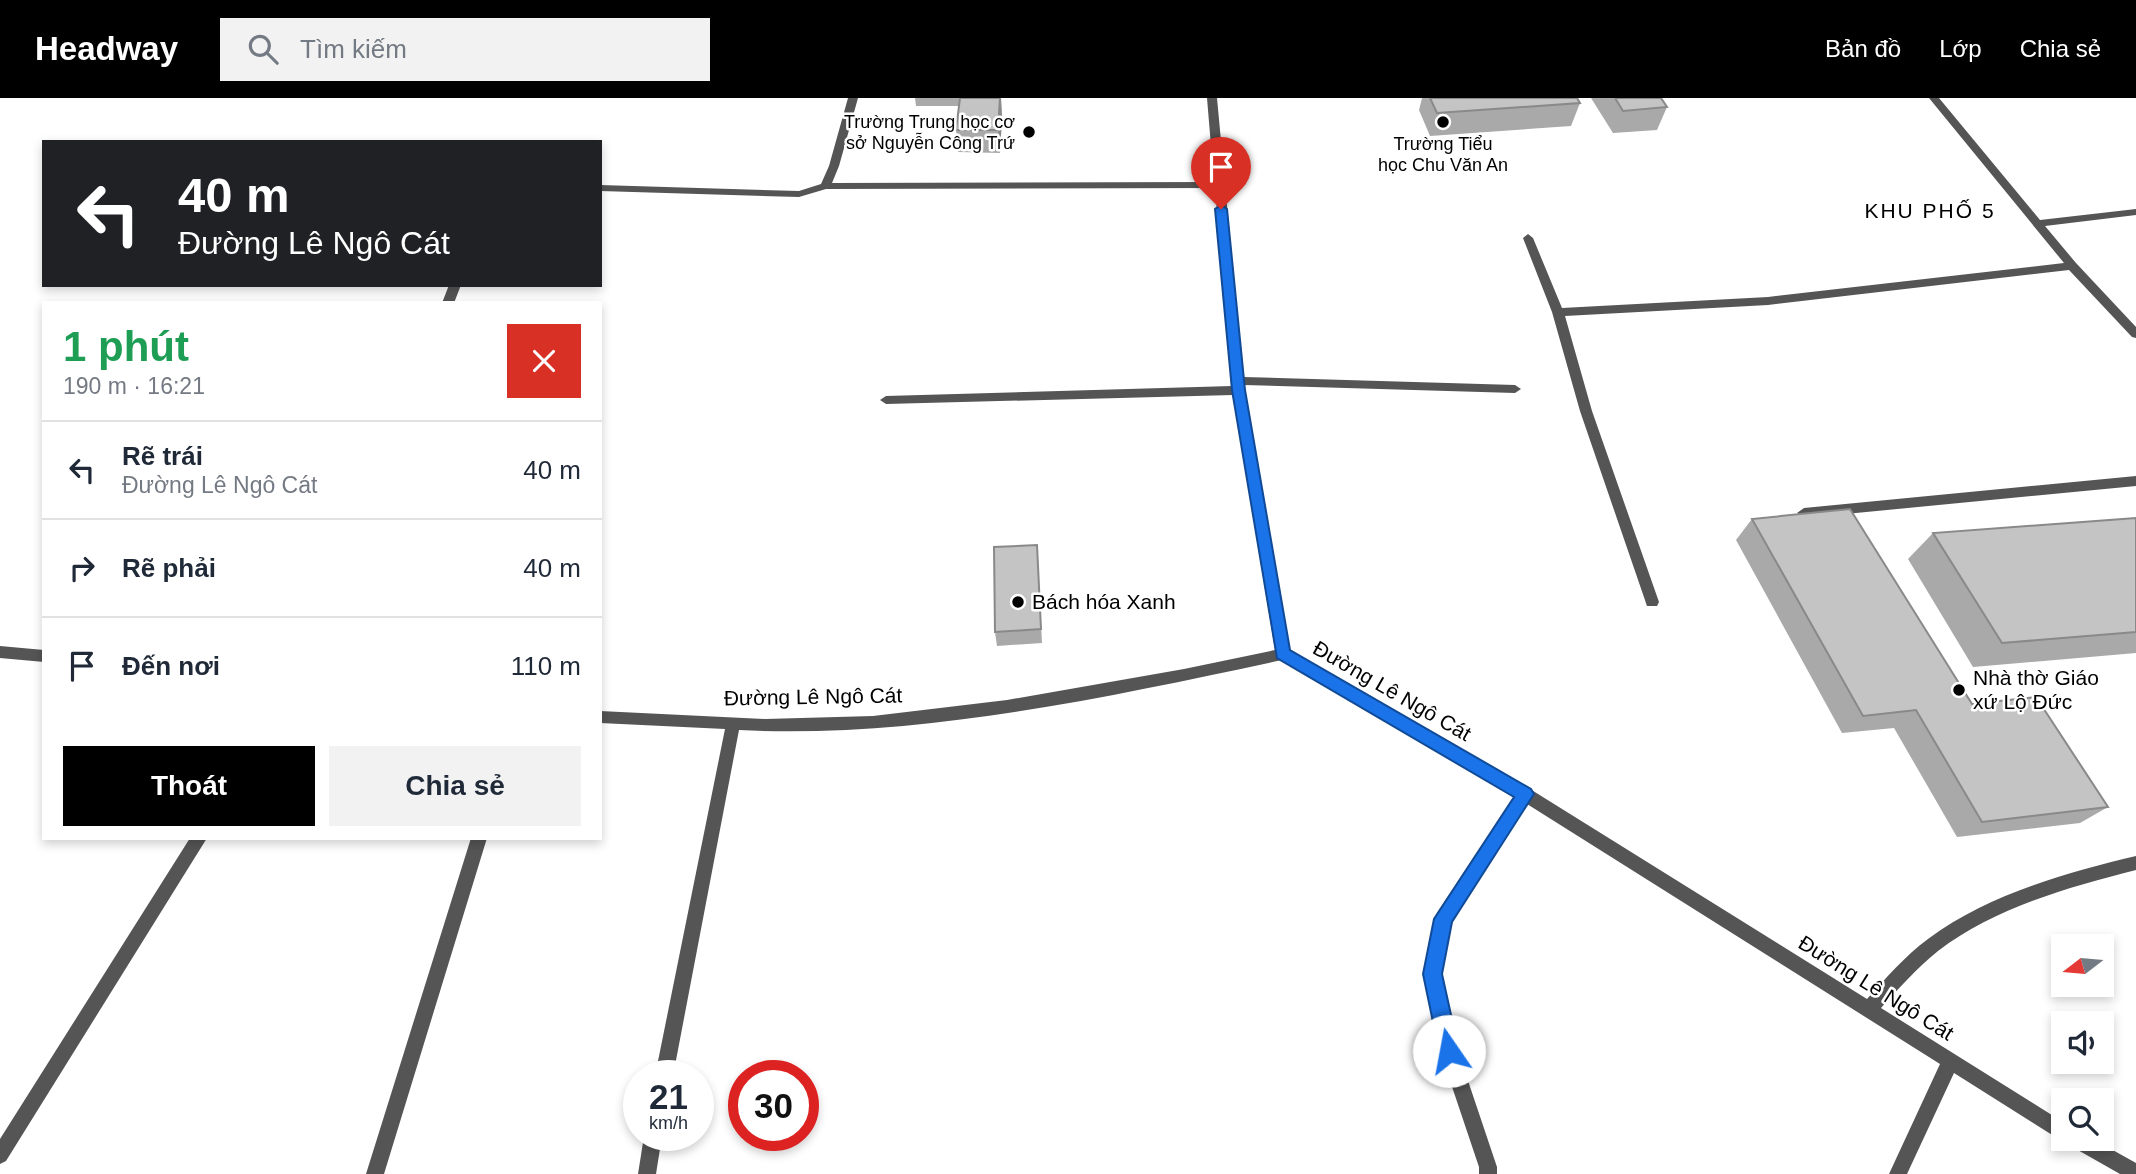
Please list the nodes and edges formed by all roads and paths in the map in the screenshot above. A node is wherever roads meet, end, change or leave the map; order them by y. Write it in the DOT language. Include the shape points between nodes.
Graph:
graph roads {
  1 [pos="853,98"];
  2 [pos="1212,98"];
  3 [pos="1934,98"];
  4 [pos="1218,185"];
  5 [pos="825,186"];
  6 [pos="602,188"];
  7 [pos="2136,212"];
  8 [pos="2036,224"];
  9 [pos="1528,238"];
  10 [pos="2072,266"];
  11 [pos="1558,312"];
  12 [pos="2136,334"];
  13 [pos="1238,385"];
  14 [pos="1515,389"];
  15 [pos="886,400"];
  16 [pos="2136,481"];
  17 [pos="1804,513"];
  18 [pos="1652,602"];
  19 [pos="0,652"];
  20 [pos="1283,654"];
  21 [pos="42,656"];
  22 [pos="602,717"];
  23 [pos="733,724"];
  24 [pos="1525,794"];
  25 [pos="198,840"];
  26 [pos="478,840"];
  27 [pos="2136,863"];
  28 [pos="1868,1010"];
  29 [pos="667,1060"];
  30 [pos="1950,1062"];
  31 [pos="2051,1125"];
  32 [pos="651,1151"];
  33 [pos="2097,1151"];
  34 [pos="0,1155"];
  35 [pos="2136,1173"];
  36 [pos="376,1174"];
  37 [pos="647,1174"];
  38 [pos="1488,1174"];
  39 [pos="1898,1174"];
  1 -- 5 [label="street"];
  2 -- 4 [label="street"];
  3 -- 8 [label="street"];
  4 -- 5 [label="street"];
  4 -- 13 [label="street"];
  5 -- 6 [label="street" via="799,194"];
  7 -- 8 [label="street"];
  8 -- 10 [label="street"];
  9 -- 11 [label="street"];
  10 -- 11 [label="street" via="1768,300"];
  10 -- 12 [label="street"];
  11 -- 18 [label="street" via="1586,411"];
  13 -- 14 [label="street"];
  13 -- 15 [label="street"];
  13 -- 20 [label="street"];
  16 -- 17 [label="street"];
  19 -- 21 [label="street"];
  20 -- 23 [label="street, Đường Lê Ngô Cát" via="1007,706 873,722"];
  20 -- 24 [label="street, Đường Lê Ngô Cát"];
  22 -- 23 [label="street, Đường Lê Ngô Cát"];
  23 -- 29 [label="street"];
  24 -- 28 [label="street, Đường Lê Ngô Cát"];
  24 -- 38 [label="street" via="1443,919 1432,974 1449,1051"];
  25 -- 34 [label="street"];
  26 -- 36 [label="street"];
  27 -- 28 [label="street" via="2094,872 1952,932"];
  28 -- 30 [label="street, Đường Lê Ngô Cát"];
  30 -- 31 [label="street, Đường Lê Ngô Cát"];
  30 -- 39 [label="street"];
  32 -- 37 [label="street"];
  33 -- 35 [label="street"];
}
